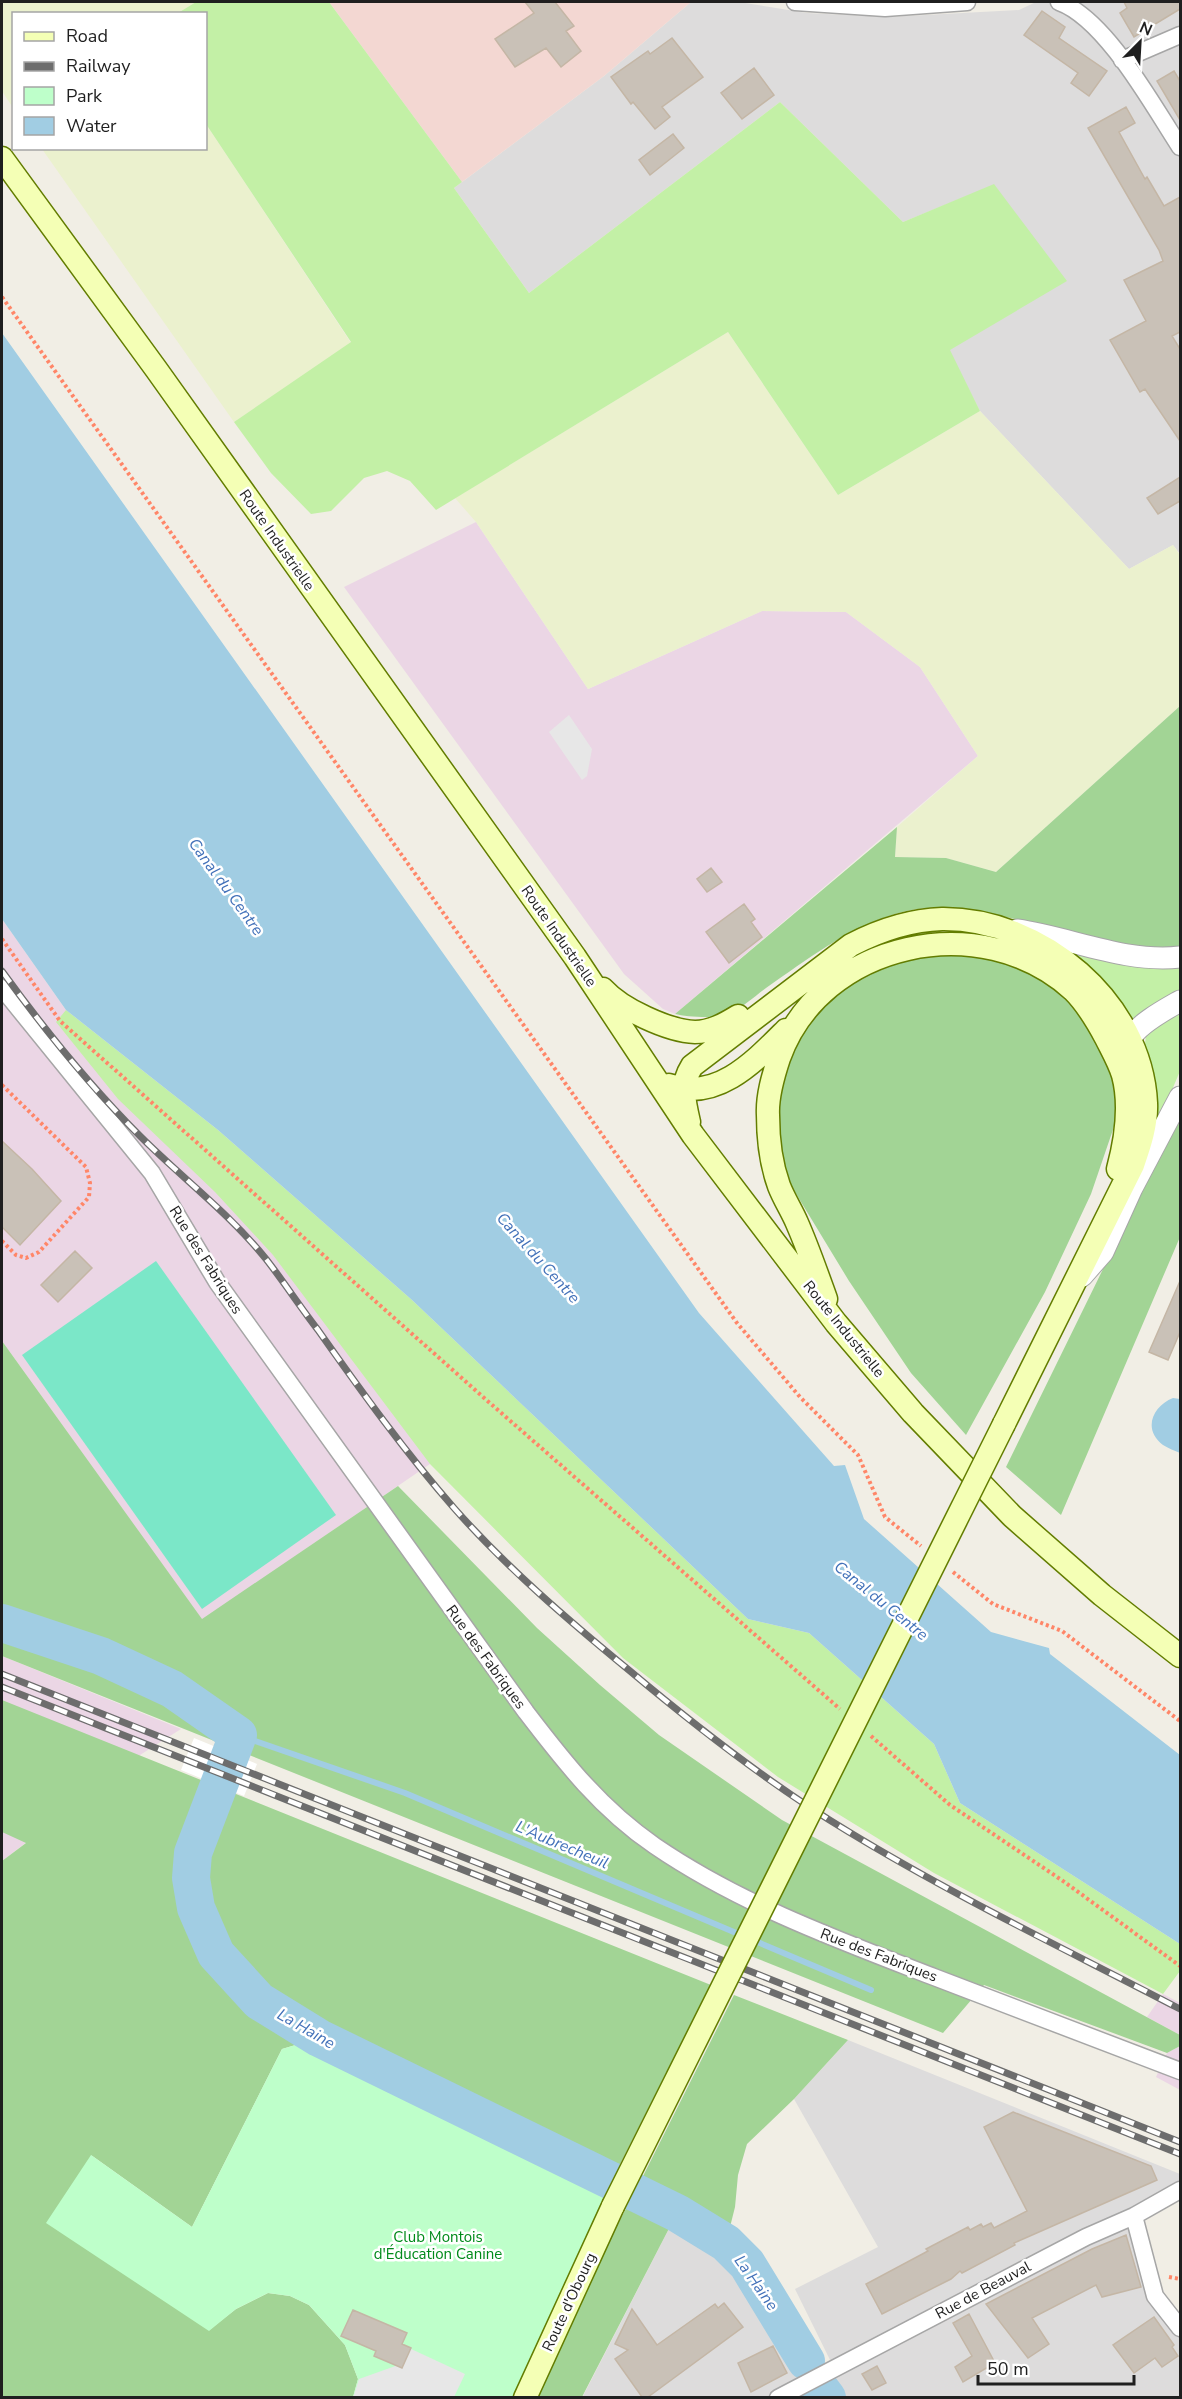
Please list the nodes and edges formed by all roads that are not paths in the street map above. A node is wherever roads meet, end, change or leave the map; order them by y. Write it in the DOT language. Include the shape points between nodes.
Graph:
graph roads {
  1 [pos="795,2"];
  2 [pos="967,2"];
  3 [pos="1059,2"];
  4 [pos="1180,35"];
  5 [pos="1122,60"];
  6 [pos="1180,147"];
  7 [pos="2,158"];
  8 [pos="992,926"];
  9 [pos="851,945"];
  10 [pos="575,957"];
  11 [pos="1180,957"];
  12 [pos="2,988"];
  13 [pos="1180,1001"];
  14 [pos="798,1018"];
  15 [pos="1129,1041"];
  16 [pos="1123,1075"];
  17 [pos="654,1078"];
  18 [pos="683,1089"];
  19 [pos="1180,1097"];
  20 [pos="693,1135"];
  21 [pos="1098,1236"];
  22 [pos="1074,1285"];
  23 [pos="836,1323"];
  24 [pos="1180,1656"];
  25 [pos="1180,2071"];
  26 [pos="1180,2190"];
  27 [pos="1134,2216"];
  28 [pos="1180,2328"];
  29 [pos="525,2397"];
  30 [pos="777,2397"];
  1 -- 2 [label="street" via="885,8"];
  3 -- 5 [label="street" via="1086,17"];
  4 -- 5 [label="street"];
  5 -- 6 [label="street"];
  7 -- 10 [label="main road, Route Industrielle"];
  8 -- 9 [label="main road" via="942,919 907,923"];
  8 -- 11 [label="street" via="1034,932 1128,956 1159,960"];
  8 -- 15 [label="main road" via="1028,939 1074,968 1097,990"];
  9 -- 10 [label="main road" via="733,1019 713,1030 695,1032 669,1027 613,999"];
  9 -- 18 [label="main road" via="702,1057 684,1078"];
  10 -- 17 [label="main road, Route Industrielle"];
  12 -- 25 [label="street, Rue des Fabriques" via="152,1173 224,1292 526,1712 570,1770 606,1806 654,1845 713,1883 840,1941"];
  13 -- 15 [label="street" via="1135,1032"];
  14 -- 16 [label="main road" via="841,979 897,950 950,943 979,945 1037,966 1073,990 1093,1014"];
  14 -- 18 [label="main road" via="740,1072 722,1083 698,1090"];
  14 -- 23 [label="main road" via="774,1072 768,1131 780,1187"];
  15 -- 16 [label="street"];
  15 -- 21 [label="main road" via="1143,1081 1145,1123 1132,1165"];
  16 -- 21 [label="main road" via="1125,1144"];
  17 -- 18 [label="main road"];
  17 -- 20 [label="main road, Route Industrielle"];
  18 -- 20 [label="main road"];
  19 -- 22 [label="street" via="1103,1252"];
  20 -- 23 [label="main road, Route Industrielle"];
  21 -- 22 [label="main road, Route d'Obourg"];
  22 -- 29 [label="main road, Route d'Obourg, bridge" via="613,2206"];
  23 -- 24 [label="main road, Route Industrielle" via="912,1413 1012,1516 1102,1595"];
  26 -- 27 [label="street, Rue de Beauval"];
  27 -- 28 [label="street" via="1155,2296"];
  27 -- 30 [label="street, Rue de Beauval"];
}
